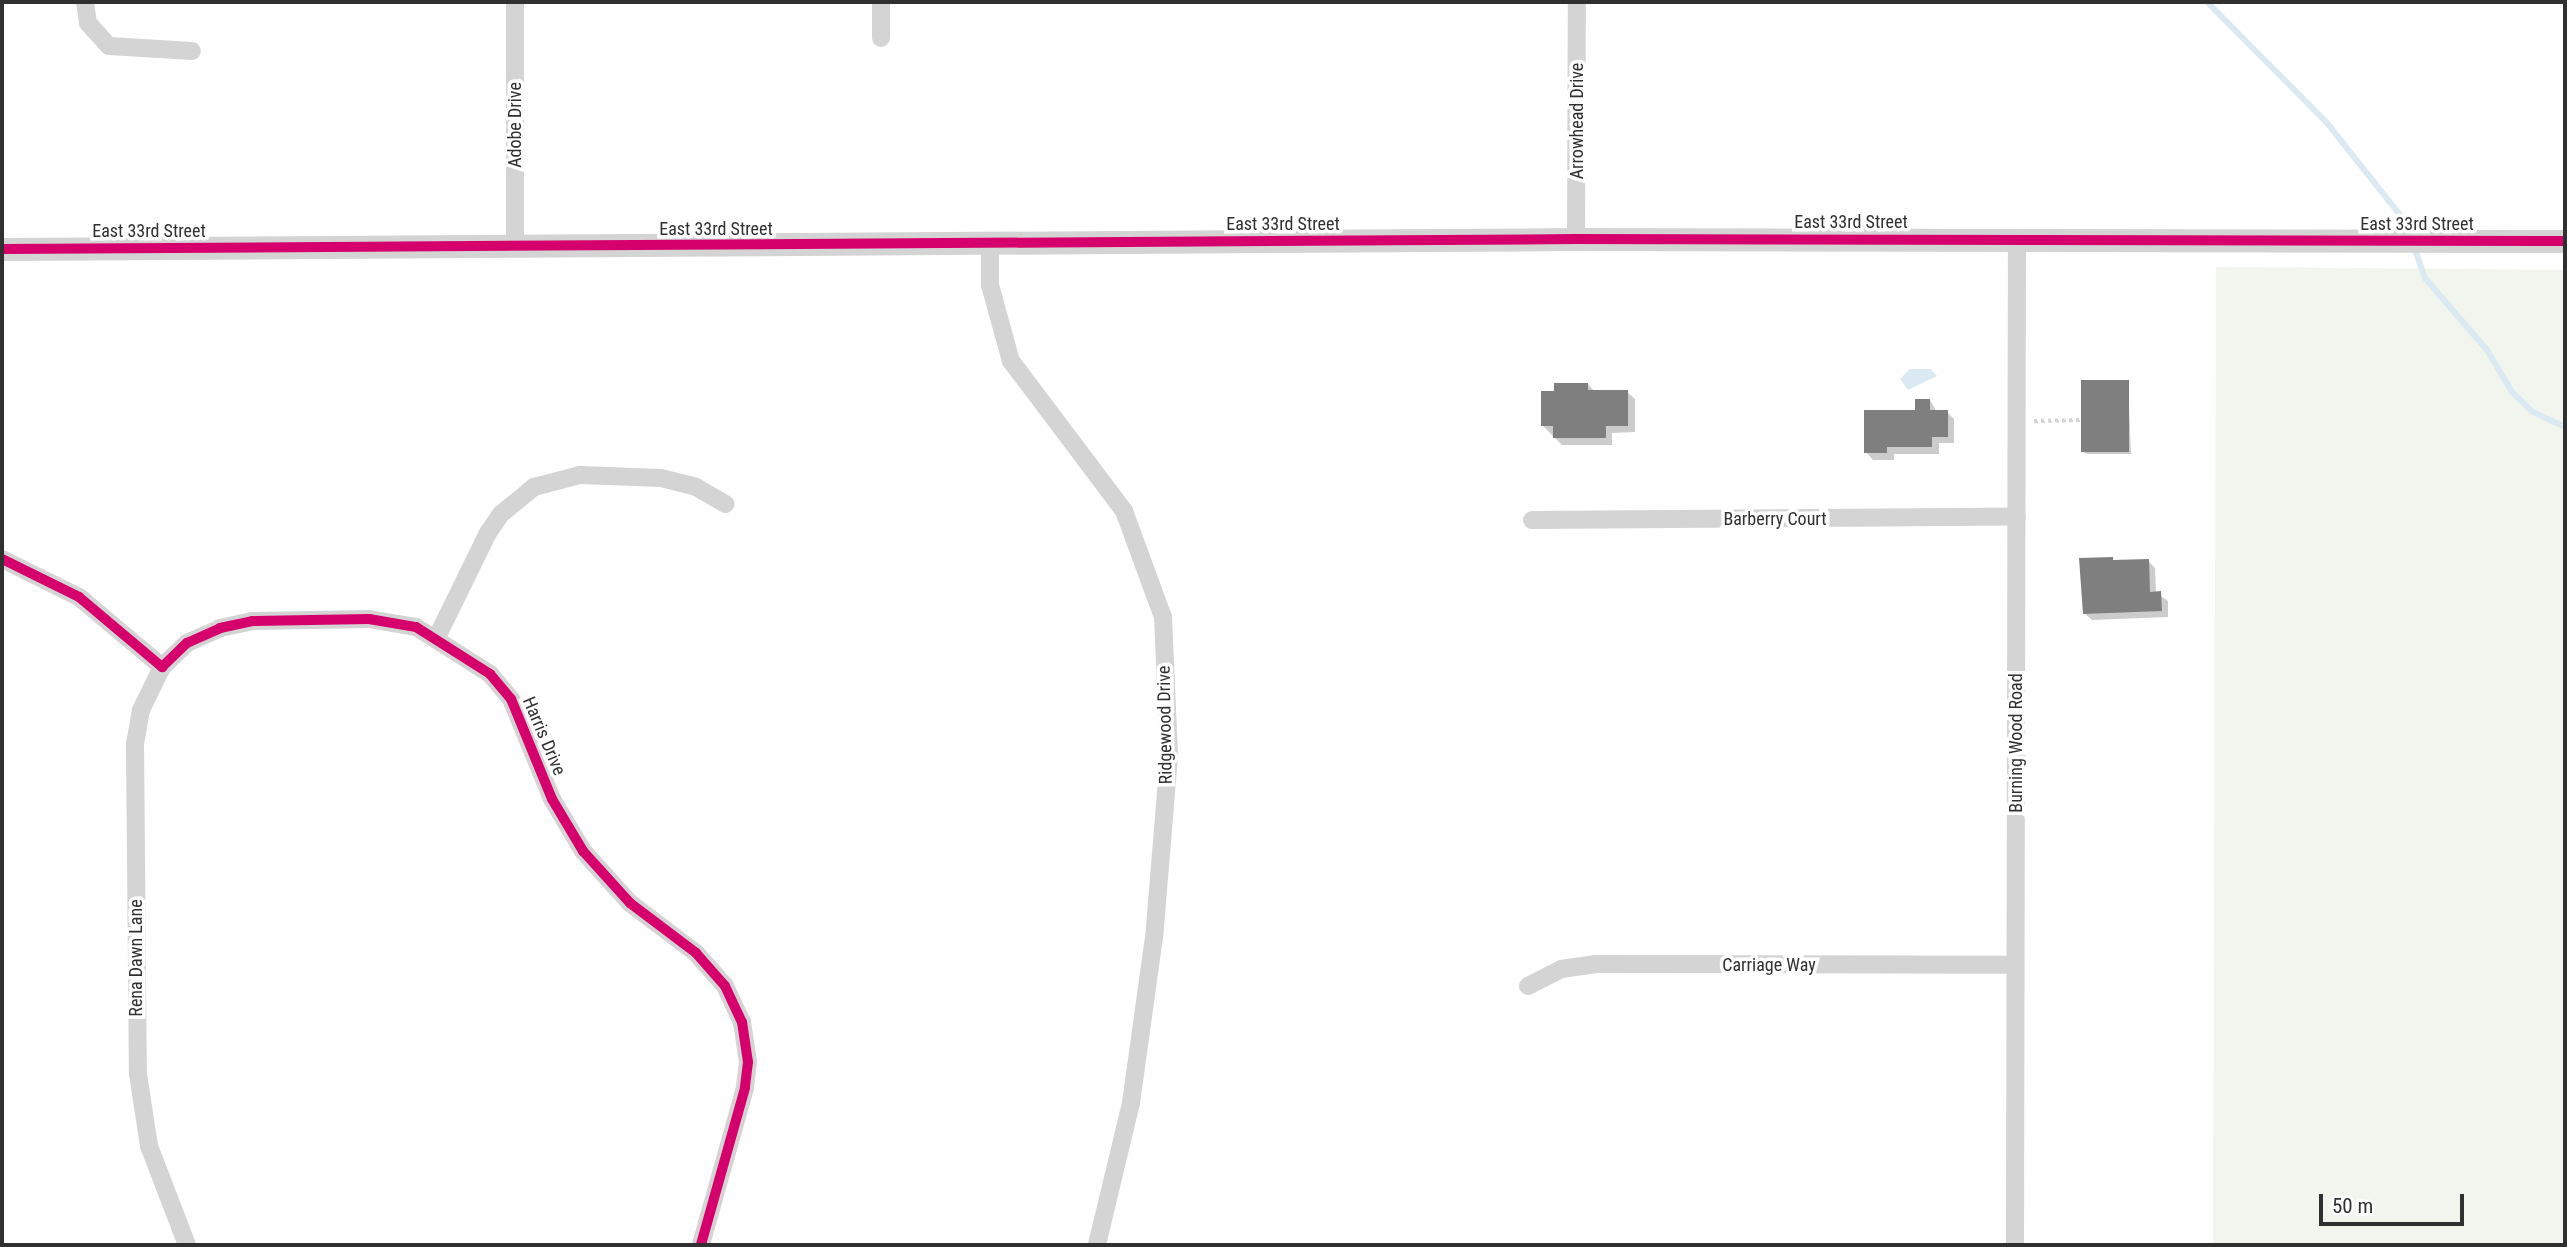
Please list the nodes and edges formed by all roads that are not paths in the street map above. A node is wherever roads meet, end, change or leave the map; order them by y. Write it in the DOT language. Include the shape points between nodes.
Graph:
graph roads {
  1 [pos="85,2"];
  2 [pos="515,2"];
  3 [pos="881,2"];
  4 [pos="1577,2"];
  5 [pos="881,38"];
  6 [pos="192,51"];
  7 [pos="1576,239"];
  8 [pos="2017,241"];
  9 [pos="2565,242"];
  10 [pos="990,246"];
  11 [pos="515,248"];
  12 [pos="2,249"];
  13 [pos="726,504"];
  14 [pos="2017,517"];
  15 [pos="1532,520"];
  16 [pos="2,559"];
  17 [pos="437,638"];
  18 [pos="162,667"];
  19 [pos="2015,965"];
  20 [pos="1528,986"];
  21 [pos="187,1245"];
  22 [pos="701,1245"];
  23 [pos="1097,1245"];
  24 [pos="2015,1245"];
  1 -- 6 [label="street" via="93,34 109,47"];
  2 -- 11 [label="street, Adobe Drive"];
  3 -- 5 [label="street"];
  4 -- 7 [label="street, Arrowhead Drive"];
  7 -- 8 [label="street, East 33rd Street"];
  7 -- 10 [label="street, East 33rd Street"];
  8 -- 9 [label="street, East 33rd Street"];
  8 -- 14 [label="street, Burning Wood Road"];
  10 -- 11 [label="street, East 33rd Street"];
  10 -- 23 [label="street, Ridgewood Drive" via="990,285 1011,361 1124,511 1163,617 1169,755 1154,937 1131,1103"];
  11 -- 12 [label="street, East 33rd Street"];
  13 -- 17 [label="street" via="696,487 661,478 580,475 534,487 508,507 488,533"];
  14 -- 15 [label="street, Barberry Court"];
  14 -- 19 [label="street, Burning Wood Road"];
  16 -- 18 [label="street" via="79,597"];
  17 -- 18 [label="street, Harris Drive" via="416,627 369,619 252,621 220,628 187,643"];
  17 -- 22 [label="street, Harris Drive" via="490,674 511,699 566,827 602,876 696,953 735,1004 746,1040 745,1088"];
  18 -- 21 [label="street, Rena Dawn Lane" via="141,710 135,743 137,1063 149,1146"];
  19 -- 20 [label="street, Carriage Way" via="1595,964 1561,969"];
  19 -- 24 [label="street, Burning Wood Road"];
}
